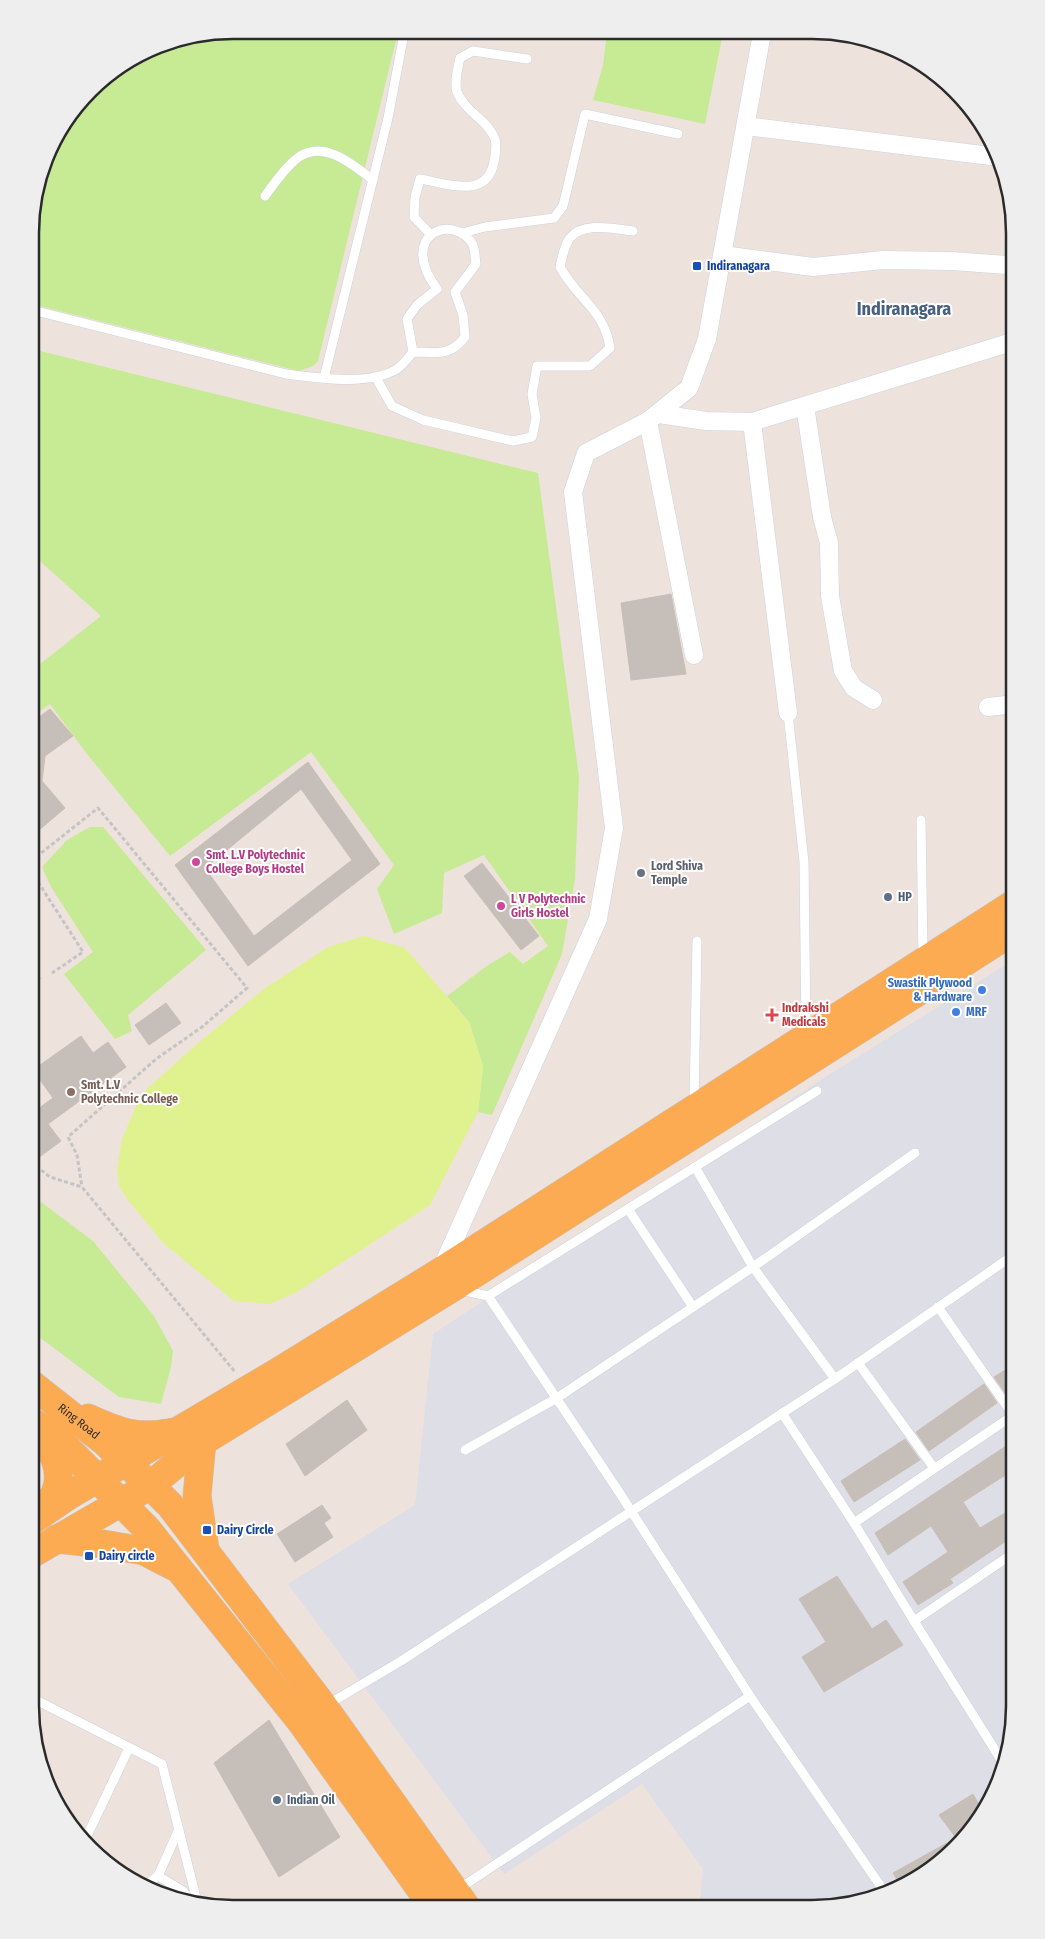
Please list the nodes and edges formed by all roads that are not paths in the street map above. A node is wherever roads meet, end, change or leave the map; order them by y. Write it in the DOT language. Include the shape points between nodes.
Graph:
graph roads {
  1 [pos="403,39"];
  2 [pos="761,39"];
  3 [pos="528,59"];
  4 [pos="746,126"];
  5 [pos="678,134"];
  6 [pos="991,156"];
  7 [pos="373,180"];
  8 [pos="265,196"];
  9 [pos="633,231"];
  10 [pos="462,233"];
  11 [pos="431,235"];
  12 [pos="722,255"];
  13 [pos="1006,265"];
  14 [pos="39,312"];
  15 [pos="1006,344"];
  16 [pos="414,352"];
  17 [pos="324,378"];
  18 [pos="376,378"];
  19 [pos="805,406"];
  20 [pos="653,418"];
  21 [pos="752,422"];
  22 [pos="694,655"];
  23 [pos="873,700"];
  24 [pos="1006,705"];
  25 [pos="988,707"];
  26 [pos="788,713"];
  27 [pos="921,820"];
  28 [pos="1006,909"];
  29 [pos="1006,934"];
  30 [pos="697,941"];
  31 [pos="915,975"];
  32 [pos="806,1037"];
  33 [pos="818,1091"];
  34 [pos="694,1109"];
  35 [pos="915,1153"];
  36 [pos="695,1167"];
  37 [pos="628,1209"];
  38 [pos="1006,1260"];
  39 [pos="752,1267"];
  40 [pos="446,1280"];
  41 [pos="488,1296"];
  42 [pos="694,1306"];
  43 [pos="938,1307"];
  44 [pos="858,1363"];
  45 [pos="835,1379"];
  46 [pos="39,1389"];
  47 [pos="557,1398"];
  48 [pos="1006,1403"];
  49 [pos="57,1404"];
  50 [pos="782,1413"];
  51 [pos="1006,1419"];
  52 [pos="39,1426"];
  53 [pos="39,1431"];
  54 [pos="190,1436"];
  55 [pos="466,1450"];
  56 [pos="126,1462"];
  57 [pos="934,1468"];
  58 [pos="92,1472"];
  59 [pos="151,1485"];
  60 [pos="120,1502"];
  61 [pos="631,1511"];
  62 [pos="39,1514"];
  63 [pos="39,1516"];
  64 [pos="854,1523"];
  65 [pos="56,1539"];
  66 [pos="39,1549"];
  67 [pos="206,1552"];
  68 [pos="1006,1558"];
  69 [pos="179,1569"];
  70 [pos="914,1621"];
  71 [pos="750,1696"];
  72 [pos="39,1702"];
  73 [pos="324,1707"];
  74 [pos="129,1748"];
  75 [pos="1000,1758"];
  76 [pos="179,1829"];
  77 [pos="88,1835"];
  78 [pos="158,1876"];
  79 [pos="150,1882"];
  80 [pos="882,1888"];
  81 [pos="186,1895"];
  82 [pos="196,1897"];
  83 [pos="450,1900"];
  84 [pos="451,1900"];
  85 [pos="455,1900"];
  1 -- 7 [label="lane"];
  2 -- 4 [label="street"];
  3 -- 11 [label="lane" via="473,51 460,58 456,90 464,106 495,140 495,160 490,176 477,186 420,179 414,217"];
  4 -- 6 [label="street"];
  4 -- 12 [label="street"];
  5 -- 10 [label="lane" via="585,114 563,206 554,218"];
  7 -- 8 [label="lane" via="345,159 329,152 318,152 302,155 294,161"];
  7 -- 17 [label="lane"];
  9 -- 18 [label="lane" via="599,227 580,230 570,238 560,267 569,284 595,310 607,330 610,348 590,366 537,366 532,394 536,418 532,437 512,441 423,420 392,406"];
  10 -- 11 [label="lane" via="444,229"];
  10 -- 16 [label="lane" via="473,245 476,264 455,292 463,315 465,337 456,349 440,353"];
  11 -- 16 [label="lane" via="422,247 422,261 426,274 437,289 416,305 407,319"];
  12 -- 13 [label="street" via="813,266 883,260"];
  12 -- 20 [label="street" via="707,339 689,388"];
  14 -- 17 [label="lane" via="286,374"];
  15 -- 19 [label="street"];
  16 -- 18 [label="lane" via="397,368"];
  17 -- 18 [label="lane"];
  19 -- 21 [label="street"];
  19 -- 23 [label="street" via="828,543 830,596 843,671 854,688"];
  20 -- 21 [label="street"];
  20 -- 22 [label="street"];
  20 -- 40 [label="street" via="586,453 573,492 614,828 598,918"];
  21 -- 26 [label="street"];
  24 -- 25 [label="street"];
  26 -- 32 [label="lane" via="804,862"];
  27 -- 31 [label="lane"];
  28 -- 31 [label="main road"];
  29 -- 31 [label="main road"];
  30 -- 34 [label="lane"];
  31 -- 32 [label="main road"];
  31 -- 40 [label="main road"];
  32 -- 34 [label="main road"];
  33 -- 36 [label="lane"];
  34 -- 40 [label="main road"];
  35 -- 39 [label="lane"];
  36 -- 37 [label="lane"];
  36 -- 39 [label="lane"];
  37 -- 41 [label="lane"];
  37 -- 42 [label="lane"];
  38 -- 43 [label="lane"];
  39 -- 42 [label="lane"];
  39 -- 45 [label="lane"];
  40 -- 41 [label="lane"];
  40 -- 54 [label="main road"];
  40 -- 54 [label="main road" via="248,1388"];
  41 -- 47 [label="lane"];
  42 -- 47 [label="lane"];
  43 -- 44 [label="lane"];
  43 -- 48 [label="lane"];
  44 -- 45 [label="lane"];
  44 -- 57 [label="lane"];
  45 -- 50 [label="lane"];
  46 -- 49 [label="main road, Ring Road"];
  47 -- 55 [label="lane"];
  47 -- 61 [label="lane"];
  49 -- 54 [label="main road" via="124,1433"];
  49 -- 56 [label="main road, Ring Road"];
  50 -- 61 [label="lane"];
  50 -- 64 [label="lane"];
  51 -- 57 [label="lane"];
  52 -- 58 [label="main road" via="52,1434"];
  53 -- 62 [label="main road" via="54,1451 58,1470 56,1492"];
  54 -- 56 [label="main road"];
  54 -- 59 [label="main road"];
  54 -- 67 [label="main road"];
  56 -- 58 [label="main road"];
  56 -- 59 [label="main road, Ring Road"];
  57 -- 64 [label="lane"];
  58 -- 60 [label="main road"];
  58 -- 63 [label="main road"];
  59 -- 60 [label="main road"];
  59 -- 67 [label="main road, Ring Road"];
  60 -- 65 [label="main road"];
  60 -- 69 [label="main road"];
  61 -- 71 [label="lane"];
  61 -- 73 [label="lane" via="401,1661"];
  64 -- 70 [label="lane"];
  65 -- 66 [label="main road"];
  65 -- 69 [label="main road" via="144,1551"];
  67 -- 73 [label="main road, Ring Road"];
  68 -- 70 [label="lane"];
  69 -- 83 [label="main road" via="302,1723"];
  70 -- 75 [label="lane"];
  71 -- 80 [label="lane"];
  71 -- 85 [label="lane"];
  72 -- 74 [label="lane"];
  73 -- 84 [label="main road, Ring Road"];
  74 -- 76 [label="lane" via="162,1764"];
  74 -- 77 [label="lane"];
  76 -- 78 [label="lane"];
  76 -- 82 [label="lane"];
  78 -- 79 [label="lane"];
  78 -- 81 [label="lane"];
}
